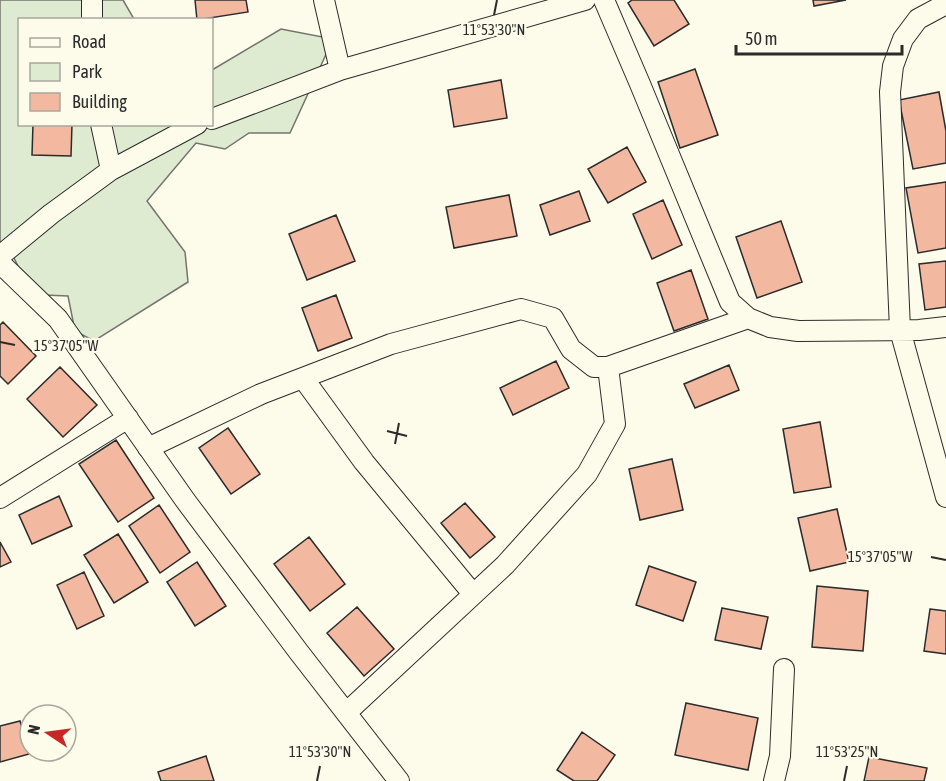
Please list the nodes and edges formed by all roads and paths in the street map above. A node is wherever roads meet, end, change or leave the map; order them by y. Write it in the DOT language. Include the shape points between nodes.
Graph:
graph roads {
  1 [pos="93,0"];
  2 [pos="324,0"];
  3 [pos="585,0"];
  4 [pos="604,0"];
  5 [pos="946,4"];
  6 [pos="92,18"];
  7 [pos="340,70"];
  8 [pos="213,118"];
  9 [pos="100,126"];
  10 [pos="193,126"];
  11 [pos="111,170"];
  12 [pos="0,256"];
  13 [pos="0,263"];
  14 [pos="748,318"];
  15 [pos="946,327"];
  16 [pos="900,330"];
  17 [pos="608,367"];
  18 [pos="303,378"];
  19 [pos="128,418"];
  20 [pos="148,448"];
  21 [pos="946,497"];
  22 [pos="0,498"];
  23 [pos="473,594"];
  24 [pos="784,669"];
  25 [pos="346,713"];
  26 [pos="399,781"];
  27 [pos="774,781"];
  1 -- 6 [label="street"];
  2 -- 7 [label="street"];
  3 -- 7 [label="street"];
  4 -- 14 [label="street" via="730,302"];
  5 -- 16 [label="street" via="918,19 903,39 893,66 890,92"];
  7 -- 8 [label="street"];
  9 -- 11 [label="street"];
  10 -- 11 [label="street"];
  11 -- 12 [label="street"];
  13 -- 19 [label="street" via="57,319"];
  14 -- 16 [label="street" via="770,327 798,331"];
  14 -- 17 [label="street"];
  15 -- 16 [label="street"];
  16 -- 21 [label="street"];
  17 -- 18 [label="street" via="594,368 571,349 553,318 521,309 392,344"];
  17 -- 23 [label="street" via="615,424 587,474 505,565"];
  18 -- 20 [label="street"];
  18 -- 23 [label="street" via="364,462"];
  19 -- 20 [label="street"];
  19 -- 22 [label="street"];
  20 -- 25 [label="street"];
  23 -- 25 [label="street"];
  24 -- 27 [label="street" via="780,756"];
  25 -- 26 [label="street"];
}
